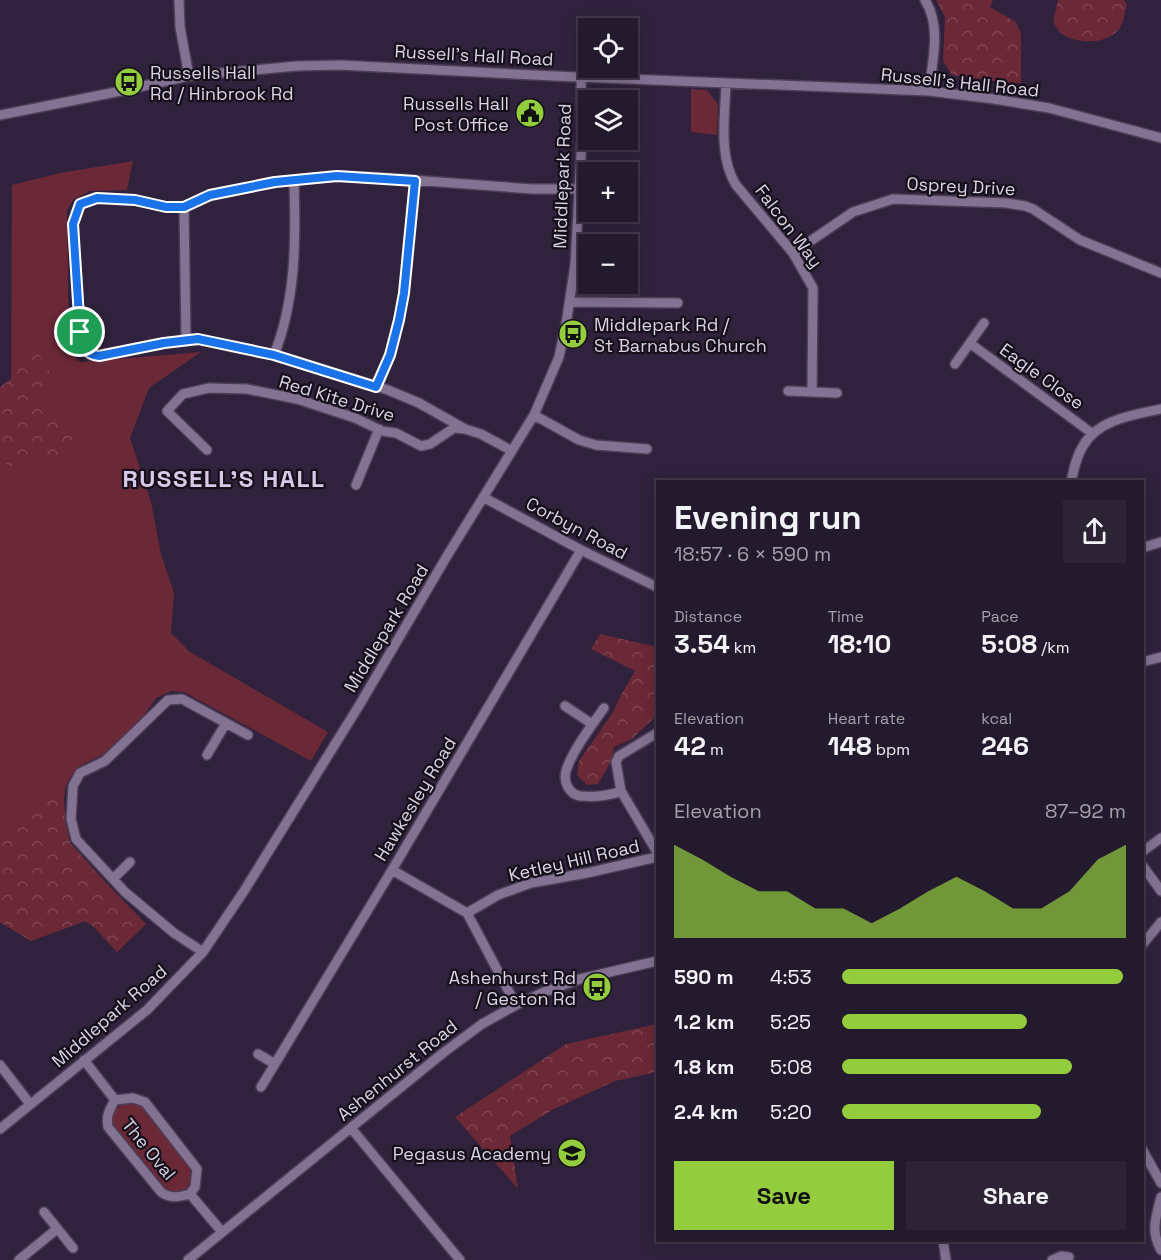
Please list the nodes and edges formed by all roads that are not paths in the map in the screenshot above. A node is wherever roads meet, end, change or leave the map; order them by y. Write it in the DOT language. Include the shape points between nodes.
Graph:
graph roads {
  1 [pos="179,0"];
  2 [pos="925,0"];
  3 [pos="189,76"];
  4 [pos="578,77"];
  5 [pos="581,78"];
  6 [pos="605,78"];
  7 [pos="726,83"];
  8 [pos="929,92"];
  9 [pos="0,115"];
  10 [pos="1161,138"];
  11 [pos="581,162"];
  12 [pos="294,181"];
  13 [pos="415,181"];
  14 [pos="578,189"];
  15 [pos="184,207"];
  16 [pos="578,219"];
  17 [pos="793,253"];
  18 [pos="1161,273"];
  19 [pos="570,302"];
  20 [pos="678,303"];
  21 [pos="984,323"];
  22 [pos="186,341"];
  23 [pos="970,344"];
  24 [pos="274,355"];
  25 [pos="955,364"];
  26 [pos="376,387"];
  27 [pos="788,391"];
  28 [pos="812,392"];
  29 [pos="837,393"];
  30 [pos="1161,410"];
  31 [pos="534,415"];
  32 [pos="380,429"];
  33 [pos="465,429"];
  34 [pos="1093,434"];
  35 [pos="647,449"];
  36 [pos="207,450"];
  37 [pos="512,451"];
  38 [pos="1072,480"];
  39 [pos="356,485"];
  40 [pos="483,497"];
  41 [pos="1161,542"];
  42 [pos="1144,547"];
  43 [pos="581,550"];
  44 [pos="656,587"];
  45 [pos="1161,657"];
  46 [pos="1144,661"];
  47 [pos="565,706"];
  48 [pos="604,708"];
  49 [pos="226,723"];
  50 [pos="592,724"];
  51 [pos="248,735"];
  52 [pos="656,735"];
  53 [pos="207,755"];
  54 [pos="621,790"];
  55 [pos="1161,838"];
  56 [pos="656,850"];
  57 [pos="1144,851"];
  58 [pos="656,857"];
  59 [pos="130,862"];
  60 [pos="1144,868"];
  61 [pos="392,870"];
  62 [pos="113,879"];
  63 [pos="1161,891"];
  64 [pos="467,913"];
  65 [pos="1161,922"];
  66 [pos="1144,943"];
  67 [pos="203,952"];
  68 [pos="656,961"];
  69 [pos="516,1005"];
  70 [pos="258,1054"];
  71 [pos="84,1060"];
  72 [pos="275,1064"];
  73 [pos="0,1065"];
  74 [pos="261,1087"];
  75 [pos="115,1100"];
  76 [pos="30,1104"];
  77 [pos="351,1128"];
  78 [pos="0,1129"];
  79 [pos="1144,1153"];
  80 [pos="1161,1183"];
  81 [pos="190,1194"];
  82 [pos="1161,1197"];
  83 [pos="44,1212"];
  84 [pos="57,1229"];
  85 [pos="222,1232"];
  86 [pos="943,1242"];
  87 [pos="73,1248"];
  88 [pos="1161,1250"];
  89 [pos="1069,1257"];
  90 [pos="19,1260"];
  91 [pos="188,1260"];
  92 [pos="460,1260"];
  93 [pos="946,1260"];
  94 [pos="1052,1260"];
  1 -- 3 [label="street"];
  2 -- 8 [label="street" via="932,11 934,33"];
  3 -- 4 [label="street, Russell's Hall Road" via="340,65"];
  3 -- 9 [label="street, Russell's Hall Road"];
  5 -- 11 [label="street, Middlepark Road"];
  6 -- 7 [label="street, Russell's Hall Road"];
  7 -- 8 [label="street, Russell's Hall Road"];
  7 -- 17 [label="street, Falcon Way" via="724,148 730,175"];
  8 -- 10 [label="street, Russell's Hall Road" via="1049,108"];
  12 -- 13 [label="street" via="337,176"];
  12 -- 15 [label="street" via="210,195"];
  12 -- 24 [label="street" via="292,282"];
  13 -- 14 [label="street"];
  13 -- 26 [label="street" via="401,311 390,355"];
  15 -- 22 [label="street"];
  15 -- 22 [label="street" via="97,198 80,204 73,224 80,332 86,351 99,356"];
  16 -- 19 [label="street, Middlepark Road"];
  17 -- 18 [label="street, Osprey Drive" via="853,212 893,199 987,202 1033,209 1080,240"];
  17 -- 28 [label="street, Falcon Way" via="813,288"];
  19 -- 20 [label="street"];
  19 -- 31 [label="street, Middlepark Road" via="559,357"];
  21 -- 23 [label="street"];
  22 -- 24 [label="street" via="198,339"];
  23 -- 25 [label="street"];
  23 -- 34 [label="street, Eagle Close"];
  24 -- 26 [label="street"];
  26 -- 33 [label="street" via="419,403"];
  27 -- 28 [label="street"];
  28 -- 29 [label="street"];
  30 -- 34 [label="street" via="1107,423"];
  31 -- 35 [label="street" via="579,440"];
  31 -- 37 [label="street, Middlepark Road"];
  32 -- 33 [label="street, Red Kite Drive" via="421,446 454,428"];
  32 -- 36 [label="street, Red Kite Drive" via="297,399 247,389 209,388 183,394 167,411"];
  32 -- 39 [label="street"];
  33 -- 37 [label="street"];
  34 -- 38 [label="street" via="1083,444"];
  37 -- 40 [label="street, Middlepark Road"];
  40 -- 43 [label="street, Corbyn Road"];
  40 -- 67 [label="street, Middlepark Road" via="360,704"];
  41 -- 42 [label="street"];
  43 -- 44 [label="street, Corbyn Road"];
  43 -- 61 [label="street, Hawkesley Road"];
  45 -- 46 [label="street"];
  47 -- 50 [label="street"];
  48 -- 50 [label="street"];
  49 -- 51 [label="street"];
  49 -- 53 [label="street"];
  49 -- 62 [label="street" via="182,699 168,700 105,761 80,773 73,786 70,819 76,839"];
  50 -- 54 [label="street" via="566,771 568,789 574,795 588,797"];
  52 -- 54 [label="street" via="619,756 616,762"];
  54 -- 56 [label="street"];
  55 -- 57 [label="street"];
  58 -- 64 [label="street, Ketley Hill Road" via="531,883 498,895"];
  59 -- 62 [label="street"];
  60 -- 63 [label="street"];
  61 -- 64 [label="street"];
  61 -- 72 [label="street, Hawkesley Road"];
  62 -- 67 [label="street" via="174,933"];
  64 -- 69 [label="street"];
  65 -- 66 [label="street"];
  67 -- 71 [label="street, Middlepark Road" via="147,1010"];
  68 -- 69 [label="street, Ashenhurst Road" via="580,979"];
  69 -- 77 [label="street, Ashenhurst Road" via="443,1053"];
  70 -- 72 [label="street"];
  71 -- 75 [label="street, The Oval"];
  71 -- 76 [label="street, Middlepark Road"];
  72 -- 74 [label="street, Hawkesley Road"];
  73 -- 76 [label="street"];
  75 -- 81 [label="street, The Oval" via="134,1098 145,1102 197,1169"];
  75 -- 81 [label="street, The Oval" via="107,1117 108,1127 161,1192 179,1197"];
  76 -- 78 [label="street, Middlepark Road"];
  77 -- 85 [label="street, Ashenhurst Road"];
  77 -- 92 [label="street"];
  79 -- 80 [label="street"];
  81 -- 85 [label="street, The Oval"];
  82 -- 88 [label="street" via="1154,1233"];
  83 -- 84 [label="street"];
  84 -- 87 [label="street"];
  84 -- 90 [label="street"];
  85 -- 91 [label="street, Ashenhurst Road"];
  86 -- 93 [label="street"];
  89 -- 94 [label="street"];
}
